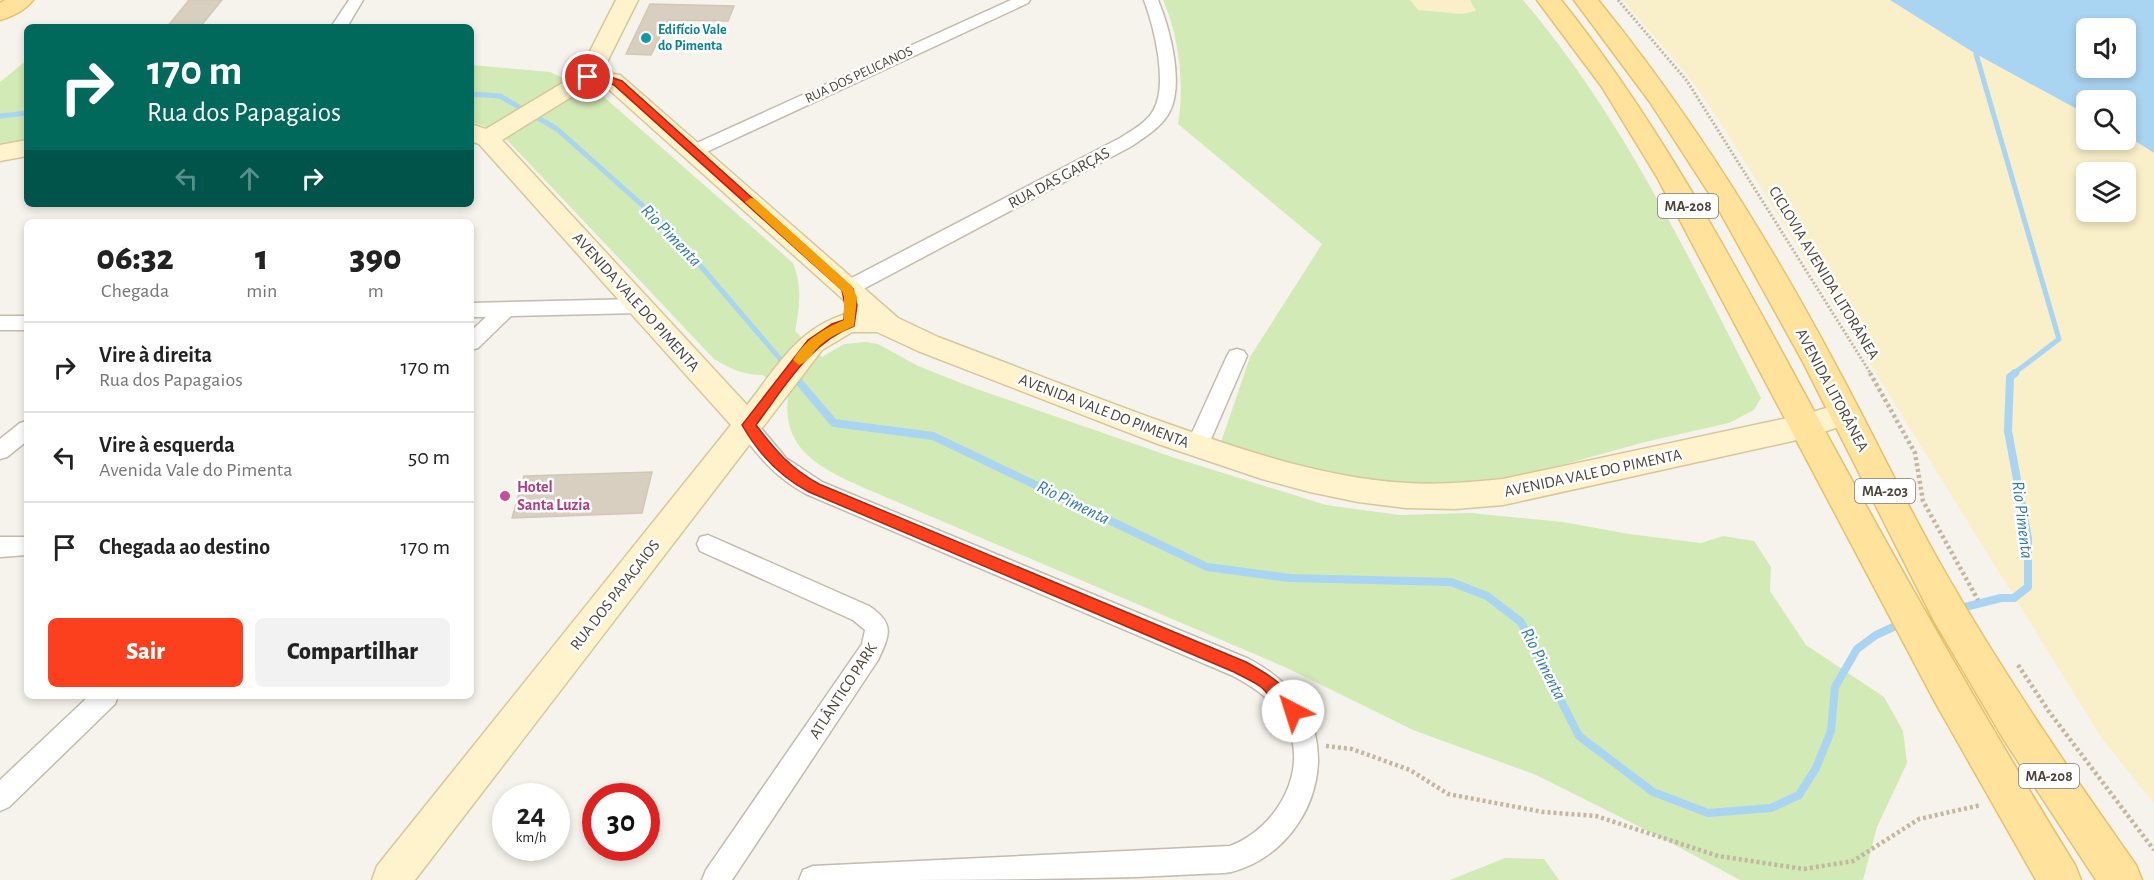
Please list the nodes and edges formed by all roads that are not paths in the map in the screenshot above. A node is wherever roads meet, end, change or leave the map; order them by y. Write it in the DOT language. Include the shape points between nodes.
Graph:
graph roads {
  1 [pos="21,0"];
  2 [pos="356,0"];
  3 [pos="627,0"];
  4 [pos="1023,0"];
  5 [pos="1150,0"];
  6 [pos="1549,0"];
  7 [pos="1587,0"];
  8 [pos="0,13"];
  9 [pos="341,24"];
  10 [pos="578,84"];
  11 [pos="488,132"];
  12 [pos="24,149"];
  13 [pos="694,151"];
  14 [pos="0,153"];
  15 [pos="847,289"];
  16 [pos="639,306"];
  17 [pos="506,309"];
  18 [pos="474,310"];
  19 [pos="24,322"];
  20 [pos="850,322"];
  21 [pos="0,323"];
  22 [pos="887,323"];
  23 [pos="474,340"];
  24 [pos="1237,356"];
  25 [pos="1846,413"];
  26 [pos="744,420"];
  27 [pos="1806,426"];
  28 [pos="24,431"];
  29 [pos="1197,446"];
  30 [pos="0,451"];
  31 [pos="708,544"];
  32 [pos="24,546"];
  33 [pos="0,547"];
  34 [pos="1884,568"];
  35 [pos="1924,568"];
  36 [pos="103,699"];
  37 [pos="0,798"];
  38 [pos="391,880"];
  39 [pos="716,880"];
  40 [pos="813,880"];
  41 [pos="2060,880"];
  42 [pos="2121,880"];
  1 -- 8 [label="main road"];
  2 -- 9 [label="street"];
  3 -- 10 [label="main road"];
  4 -- 13 [label="street, RUA DOS PELICANOS"];
  5 -- 15 [label="street, RUA DAS GARÇAS" via="1161,34 1167,90 1155,121 1126,142"];
  6 -- 27 [label="main road, MA-208" via="1599,63 1659,155"];
  7 -- 25 [label="main road, AVENIDA LITORÂNEA / MA-208" via="1648,77 1709,170"];
  10 -- 11 [label="main road, AVENIDA VALE DO PIMENTA"];
  10 -- 13 [label="main road" via="605,78 618,83"];
  11 -- 16 [label="main road, AVENIDA VALE DO PIMENTA"];
  12 -- 14 [label="main road"];
  13 -- 15 [label="main road"];
  15 -- 20 [label="main road"];
  15 -- 22 [label="main road"];
  16 -- 17 [label="street"];
  16 -- 26 [label="main road, AVENIDA VALE DO PIMENTA"];
  17 -- 18 [label="street"];
  17 -- 23 [label="street"];
  19 -- 21 [label="street"];
  20 -- 22 [label="main road, AVENIDA VALE DO PIMENTA"];
  20 -- 26 [label="main road, RUA DOS PAPAGAIOS" via="812,344 770,398"];
  22 -- 29 [label="main road, AVENIDA VALE DO PIMENTA" via="928,344"];
  24 -- 29 [label="street"];
  25 -- 27 [label="main road, AVENIDA VALE DO PIMENTA"];
  25 -- 35 [label="main road, AVENIDA LITORÂNEA / MA-203"];
  26 -- 38 [label="main road, RUA DOS PAPAGAIOS"];
  26 -- 40 [label="street, AVENIDA VALE DO PIMENTA" via="778,464 814,488 1264,680 1293,711 1305,743 1302,788 1290,816 1264,843 1230,859"];
  27 -- 29 [label="main road, AVENIDA VALE DO PIMENTA" via="1472,497 1426,498 1363,491"];
  27 -- 34 [label="main road, MA-203"];
  28 -- 30 [label="street"];
  31 -- 39 [label="street, ATLÂNTICO PARK" via="861,613 878,628 870,652"];
  32 -- 33 [label="street"];
  34 -- 41 [label="main road, MA-208"];
  35 -- 42 [label="main road, AVENIDA LITORÂNEA / MA-208" via="1997,664 2041,765"];
  36 -- 37 [label="street"];
}
